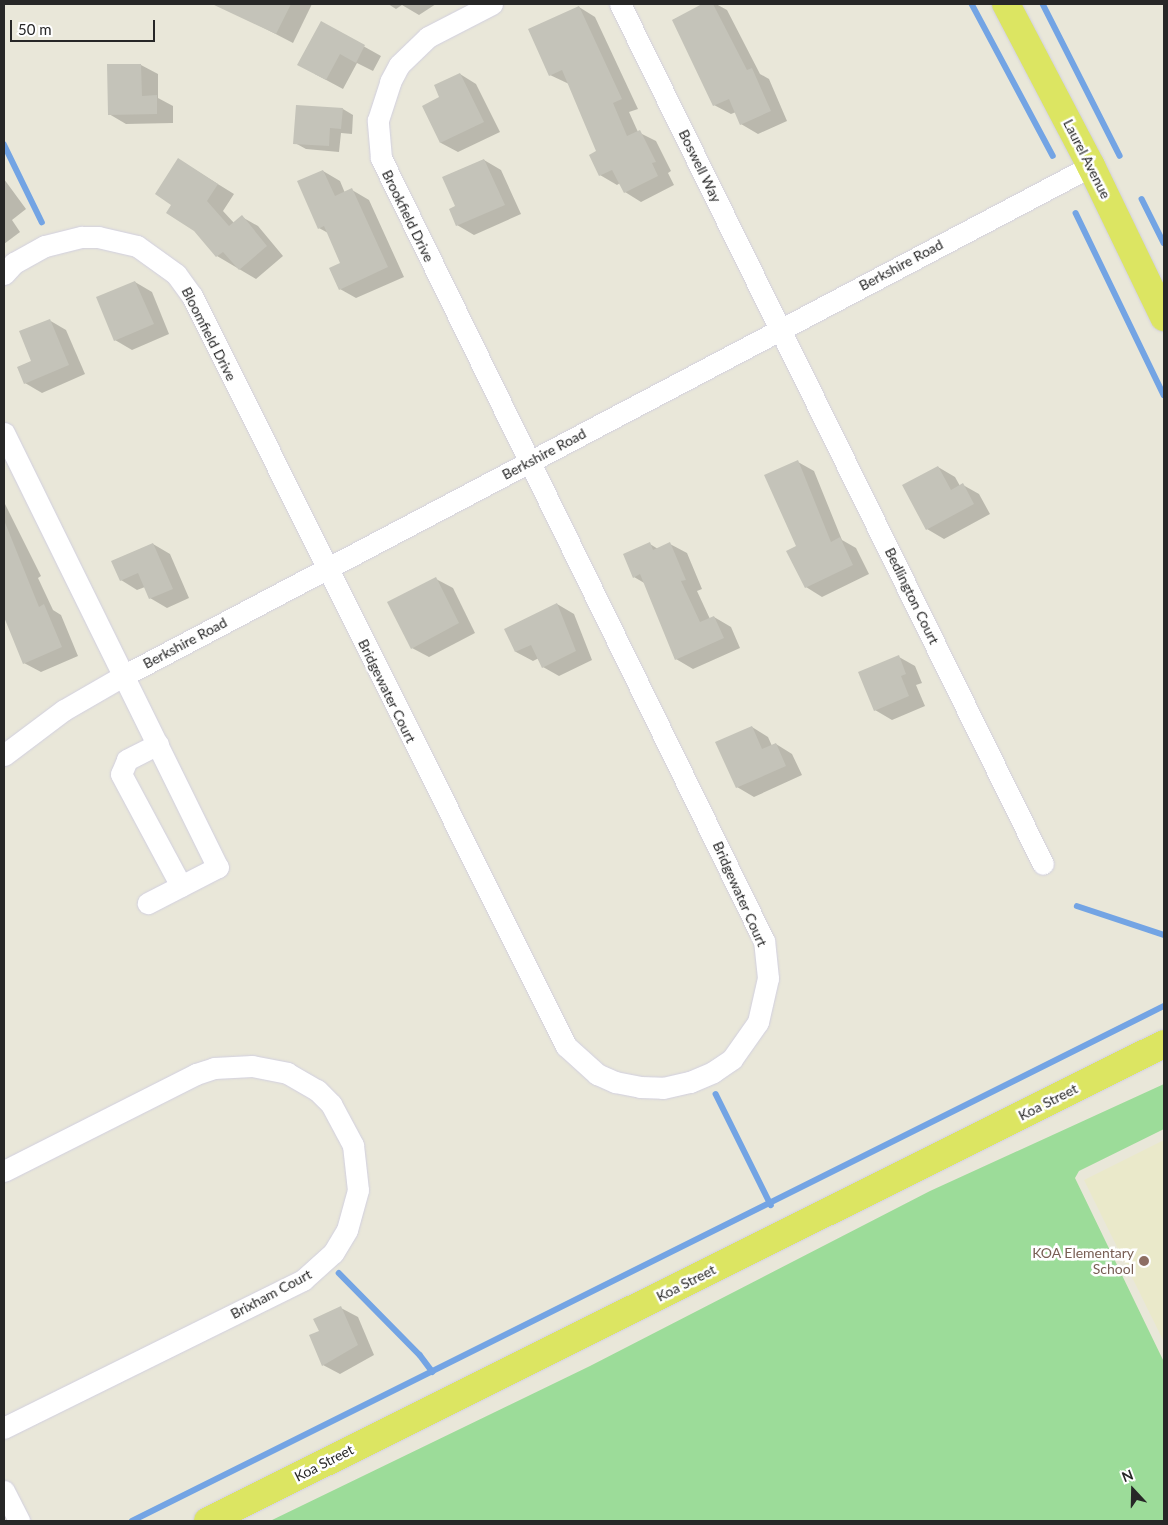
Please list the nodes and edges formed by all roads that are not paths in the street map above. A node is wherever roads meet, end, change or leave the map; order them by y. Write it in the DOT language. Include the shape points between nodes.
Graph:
graph roads {
  1 [pos="492,4"];
  2 [pos="620,4"];
  3 [pos="1006,4"];
  4 [pos="1091,166"];
  5 [pos="4,274"];
  6 [pos="1164,317"];
  7 [pos="780,328"];
  8 [pos="4,434"];
  9 [pos="529,462"];
  10 [pos="327,569"];
  11 [pos="124,676"];
  12 [pos="158,744"];
  13 [pos="4,755"];
  14 [pos="1043,864"];
  15 [pos="181,886"];
  16 [pos="148,903"];
  17 [pos="1164,1044"];
  18 [pos="4,1171"];
  19 [pos="4,1428"];
  20 [pos="4,1491"];
  21 [pos="19,1521"];
  22 [pos="208,1521"];
  1 -- 9 [label="street, Brookfield Drive" via="449,24 410,51 382,101 378,139 386,174"];
  2 -- 7 [label="street, Boswell Way"];
  3 -- 4 [label="main road, Laurel Avenue"];
  4 -- 6 [label="main road, Laurel Avenue"];
  4 -- 7 [label="street, Berkshire Road"];
  5 -- 10 [label="street, Bloomfield Drive" via="14,263 45,246 82,237 127,241 166,264 192,296"];
  7 -- 9 [label="street, Berkshire Road"];
  7 -- 14 [label="street, Bedlington Court"];
  8 -- 11 [label="street"];
  9 -- 10 [label="street, Berkshire Road"];
  9 -- 10 [label="street, Bridgewater Court" via="764,941 768,978 758,1022 732,1058 713,1072 663,1088 640,1087 597,1074 566,1046"];
  10 -- 11 [label="street, Berkshire Road"];
  11 -- 12 [label="street"];
  11 -- 13 [label="street, Berkshire Road" via="64,710"];
  12 -- 15 [label="street" via="127,760 121,774"];
  12 -- 15 [label="street" via="218,867"];
  15 -- 16 [label="street"];
  17 -- 22 [label="main road, Koa Street"];
  18 -- 19 [label="street, Brixham Court" via="196,1074 214,1068 252,1066 286,1073 317,1090 331,1104 353,1145 358,1190 346,1230 333,1253 303,1280"];
  20 -- 21 [label="street"];
}
